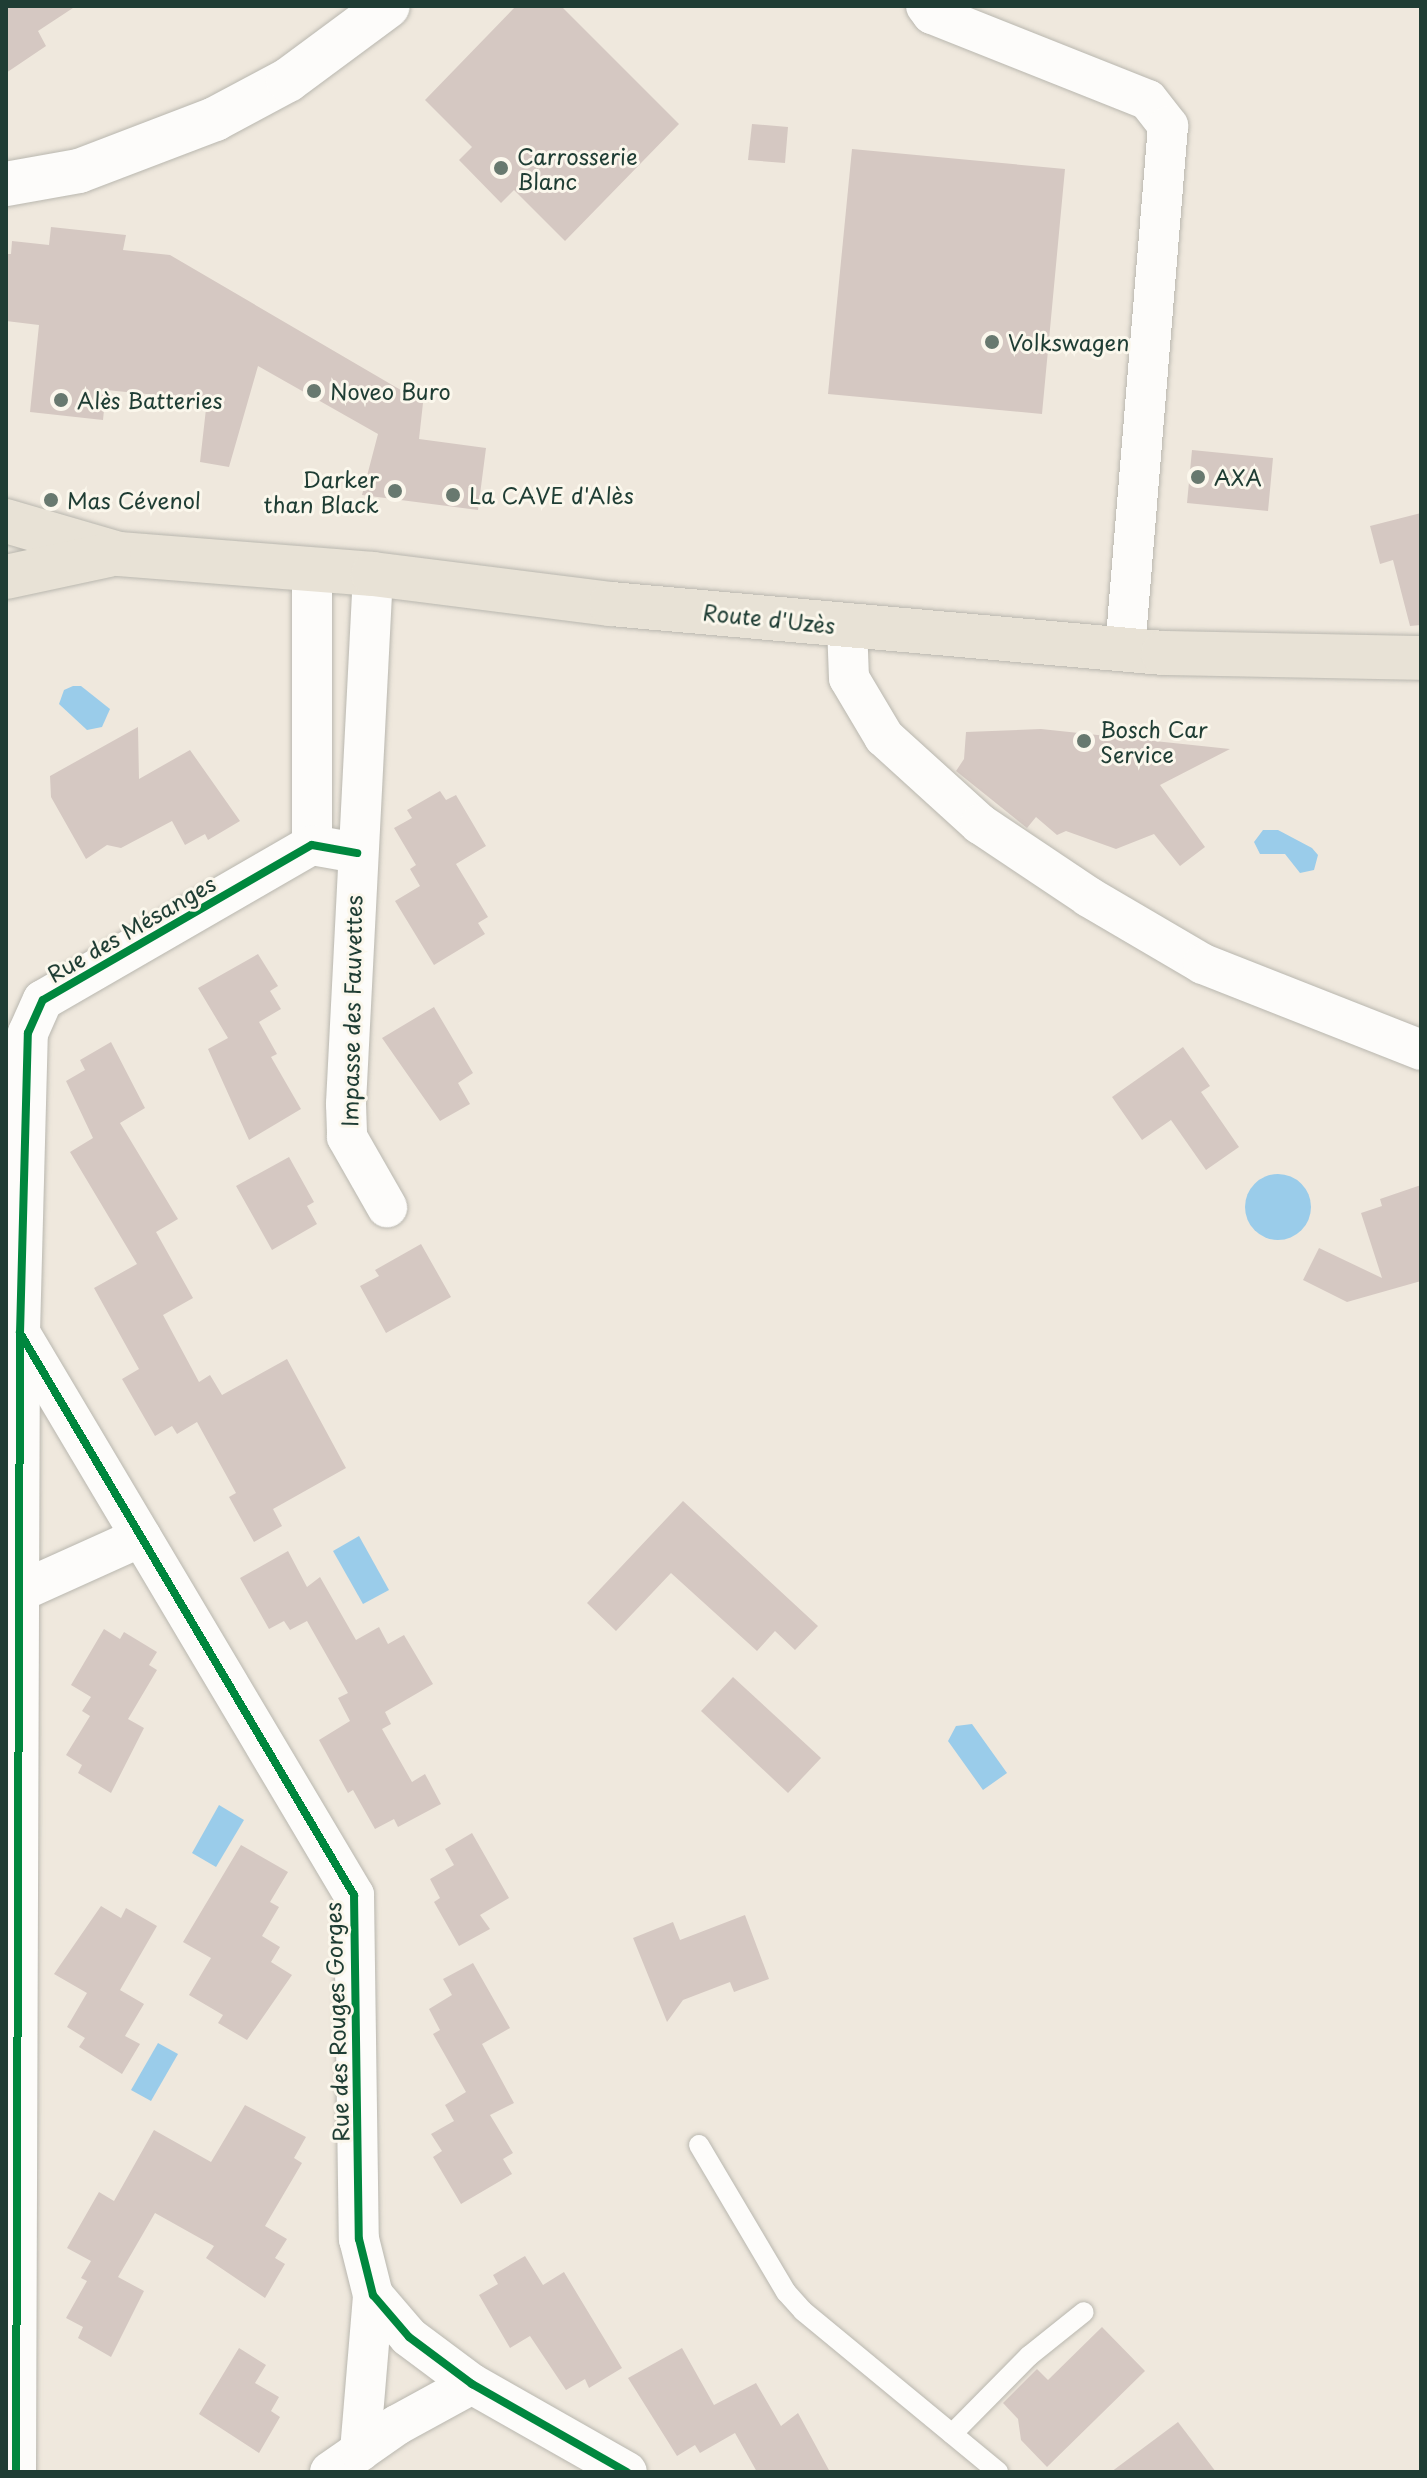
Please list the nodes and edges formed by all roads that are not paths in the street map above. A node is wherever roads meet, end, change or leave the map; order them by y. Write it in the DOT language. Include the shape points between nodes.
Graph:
graph roads {
  1 [pos="388,6"];
  2 [pos="926,6"];
  3 [pos="6,184"];
  4 [pos="6,521"];
  5 [pos="119,554"];
  6 [pos="312,571"];
  7 [pos="373,574"];
  8 [pos="6,577"];
  9 [pos="847,626"];
  10 [pos="1125,650"];
  11 [pos="1421,658"];
  12 [pos="312,845"];
  13 [pos="357,853"];
  14 [pos="1421,1050"];
  15 [pos="387,1207"];
  16 [pos="20,1333"];
  17 [pos="141,1537"];
  18 [pos="19,1592"];
  19 [pos="699,2145"];
  20 [pos="373,2295"];
  21 [pos="1084,2312"];
  22 [pos="472,2384"];
  23 [pos="952,2434"];
  24 [pos="345,2462"];
  25 [pos="16,2472"];
  26 [pos="627,2472"];
  27 [pos="998,2472"];
  1 -- 3 [label="street" via="288,80 215,119 79,171"];
  2 -- 10 [label="street" via="932,14 1148,100 1168,126"];
  4 -- 5 [label="main road, Route d'Uzès"];
  5 -- 6 [label="main road, Route d'Uzès"];
  5 -- 8 [label="main road, Route d'Uzès"];
  6 -- 7 [label="main road, Route d'Uzès"];
  6 -- 12 [label="street"];
  7 -- 9 [label="main road, Route d'Uzès"];
  7 -- 13 [label="street"];
  9 -- 10 [label="main road, Route d'Uzès"];
  9 -- 14 [label="street" via="849,678 884,737 980,824 1203,964"];
  10 -- 11 [label="main road, Route d'Uzès"];
  12 -- 13 [label="street"];
  12 -- 16 [label="street, Rue des Mésanges" via="43,1000 28,1033"];
  13 -- 15 [label="street, Impasse des Fauvettes" via="347,1137"];
  16 -- 17 [label="street, Rue des Rouges Gorges"];
  16 -- 18 [label="street, Rue des Mésanges"];
  17 -- 18 [label="street"];
  17 -- 20 [label="street, Rue des Rouges Gorges" via="354,1895 359,2239"];
  18 -- 25 [label="street, Rue des Mésanges"];
  19 -- 23 [label="lane" via="786,2292"];
  20 -- 22 [label="street, Rue des Rouges Gorges" via="409,2337"];
  20 -- 24 [label="street, Rue des Rouges Gorges"];
  21 -- 23 [label="lane" via="1029,2356"];
  22 -- 24 [label="street, Rue des Rouges Gorges" via="397,2425"];
  22 -- 26 [label="street, Rue des Rouges Gorges"];
  23 -- 27 [label="lane"];
}
